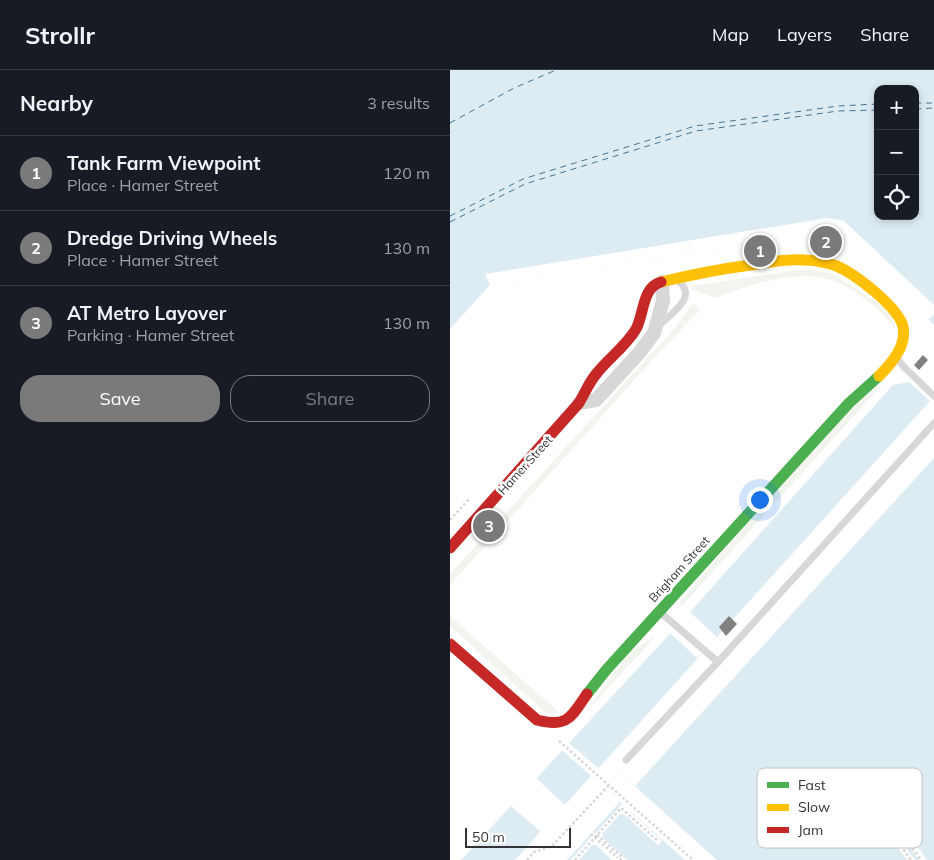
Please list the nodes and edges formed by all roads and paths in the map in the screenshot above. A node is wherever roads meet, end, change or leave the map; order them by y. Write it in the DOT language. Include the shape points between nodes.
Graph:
graph roads {
  1 [pos="668,280"];
  2 [pos="654,333"];
  3 [pos="896,356"];
  4 [pos="934,396"];
  5 [pos="579,404"];
  6 [pos="934,423"];
  7 [pos="450,548"];
  8 [pos="660,612"];
  9 [pos="450,644"];
  10 [pos="718,662"];
  11 [pos="559,741"];
  12 [pos="626,760"];
  13 [pos="609,785"];
  14 [pos="591,834"];
  15 [pos="597,835"];
  16 [pos="658,841"];
  17 [pos="902,848"];
  18 [pos="912,848"];
  19 [pos="527,860"];
  20 [pos="575,860"];
  21 [pos="693,860"];
  22 [pos="911,860"];
  23 [pos="921,860"];
  1 -- 2 [label="street, Hamer Street"];
  1 -- 2 [label="lane" via="680,282 684,298 676,312"];
  1 -- 3 [label="street, Brigham Street" via="791,259 822,261 862,282 897,312 903,327 902,344"];
  1 -- 5 [label="street, Hamer Street" via="657,283 650,290 636,329 590,382"];
  2 -- 5 [label="street, Hamer Street" via="640,353 596,400"];
  3 -- 4 [label="lane"];
  3 -- 8 [label="street, Brigham Street" via="849,402"];
  5 -- 7 [label="street, Hamer Street"];
  6 -- 10 [label="lane"];
  8 -- 9 [label="street, Brigham Street" via="598,679 574,715 557,723 543,722 531,716"];
  8 -- 10 [label="lane"];
  10 -- 12 [label="lane"];
  11 -- 13 [label="path"];
  13 -- 19 [label="path" via="552,846 534,852"];
  13 -- 21 [label="path"];
  14 -- 15 [label="path, bridge" via="620,860 622,858"];
  15 -- 16 [label="path" via="621,808"];
  15 -- 20 [label="path"];
  17 -- 22 [label="path"];
  18 -- 23 [label="path"];
}
